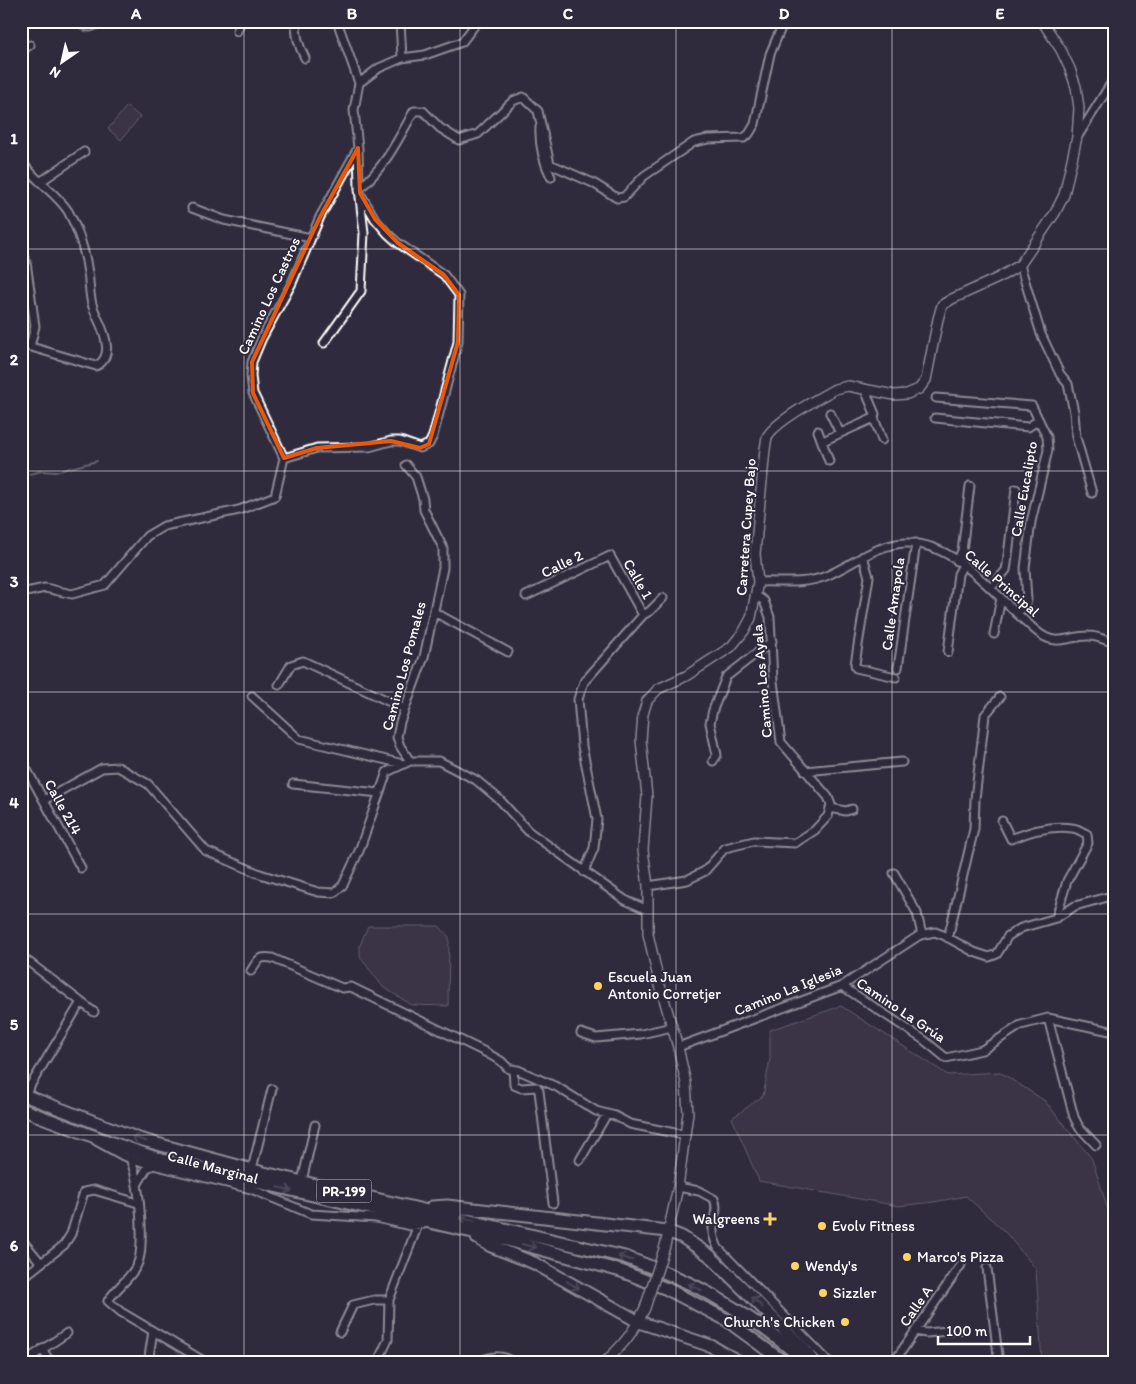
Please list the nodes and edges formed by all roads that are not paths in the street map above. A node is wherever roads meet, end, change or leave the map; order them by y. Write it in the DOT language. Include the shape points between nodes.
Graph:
graph roads {
  1 [pos="78,21"];
  2 [pos="103,21"];
  3 [pos="241,21"];
  4 [pos="296,21"];
  5 [pos="337,21"];
  6 [pos="400,21"];
  7 [pos="478,21"];
  8 [pos="784,21"];
  9 [pos="1042,21"];
  10 [pos="237,31"];
  11 [pos="30,45"];
  12 [pos="21,51"];
  13 [pos="305,58"];
  14 [pos="402,58"];
  15 [pos="1115,77"];
  16 [pos="359,83"];
  17 [pos="541,119"];
  18 [pos="1077,137"];
  19 [pos="358,148"];
  20 [pos="84,152"];
  21 [pos="21,160"];
  22 [pos="551,177"];
  23 [pos="40,182"];
  24 [pos="360,191"];
  25 [pos="192,208"];
  26 [pos="311,238"];
  27 [pos="21,250"];
  28 [pos="1020,265"];
  29 [pos="324,343"];
  30 [pos="21,344"];
  31 [pos="30,347"];
  32 [pos="865,390"];
  33 [pos="936,398"];
  34 [pos="830,413"];
  35 [pos="874,418"];
  36 [pos="936,418"];
  37 [pos="1039,420"];
  38 [pos="818,431"];
  39 [pos="840,433"];
  40 [pos="882,440"];
  41 [pos="823,441"];
  42 [pos="284,458"];
  43 [pos="829,461"];
  44 [pos="406,465"];
  45 [pos="970,486"];
  46 [pos="1016,489"];
  47 [pos="1092,493"];
  48 [pos="916,543"];
  49 [pos="610,556"];
  50 [pos="863,556"];
  51 [pos="960,563"];
  52 [pos="758,582"];
  53 [pos="991,588"];
  54 [pos="21,593"];
  55 [pos="526,596"];
  56 [pos="757,596"];
  57 [pos="663,598"];
  58 [pos="1000,598"];
  59 [pos="434,612"];
  60 [pos="1018,614"];
  61 [pos="643,615"];
  62 [pos="994,634"];
  63 [pos="772,641"];
  64 [pos="1115,643"];
  65 [pos="508,652"];
  66 [pos="948,652"];
  67 [pos="898,668"];
  68 [pos="896,677"];
  69 [pos="279,685"];
  70 [pos="252,696"];
  71 [pos="1000,697"];
  72 [pos="404,709"];
  73 [pos="21,759"];
  74 [pos="713,761"];
  75 [pos="407,762"];
  76 [pos="902,762"];
  77 [pos="805,771"];
  78 [pos="293,784"];
  79 [pos="378,793"];
  80 [pos="44,800"];
  81 [pos="830,808"];
  82 [pos="852,809"];
  83 [pos="1002,821"];
  84 [pos="81,868"];
  85 [pos="584,872"];
  86 [pos="894,873"];
  87 [pos="648,886"];
  88 [pos="1115,895"];
  89 [pos="648,910"];
  90 [pos="1056,918"];
  91 [pos="922,935"];
  92 [pos="948,938"];
  93 [pos="21,956"];
  94 [pos="251,971"];
  95 [pos="842,986"];
  96 [pos="81,1002"];
  97 [pos="94,1012"];
  98 [pos="1048,1018"];
  99 [pos="672,1028"];
  100 [pos="1115,1032"];
  101 [pos="581,1033"];
  102 [pos="678,1047"];
  103 [pos="513,1069"];
  104 [pos="272,1089"];
  105 [pos="23,1095"];
  106 [pos="21,1109"];
  107 [pos="607,1114"];
  108 [pos="315,1125"];
  109 [pos="82,1132"];
  110 [pos="685,1135"];
  111 [pos="1096,1145"];
  112 [pos="129,1157"];
  113 [pos="580,1160"];
  114 [pos="154,1165"];
  115 [pos="252,1169"];
  116 [pos="302,1181"];
  117 [pos="137,1186"];
  118 [pos="678,1187"];
  119 [pos="138,1203"];
  120 [pos="553,1203"];
  121 [pos="418,1207"];
  122 [pos="424,1224"];
  123 [pos="668,1231"];
  124 [pos="466,1232"];
  125 [pos="21,1239"];
  126 [pos="41,1263"];
  127 [pos="961,1265"];
  128 [pos="988,1268"];
  129 [pos="21,1279"];
  130 [pos="389,1300"];
  131 [pos="639,1322"];
  132 [pos="960,1330"];
  133 [pos="153,1331"];
  134 [pos="915,1331"];
  135 [pos="67,1332"];
  136 [pos="340,1332"];
  137 [pos="42,1349"];
  138 [pos="22,1363"];
  139 [pos="51,1363"];
  140 [pos="148,1363"];
  141 [pos="207,1363"];
  142 [pos="377,1363"];
  143 [pos="474,1363"];
  144 [pos="514,1363"];
  145 [pos="604,1363"];
  146 [pos="741,1363"];
  147 [pos="785,1363"];
  148 [pos="807,1363"];
  149 [pos="814,1363"];
  150 [pos="830,1363"];
  151 [pos="896,1363"];
  152 [pos="999,1363"];
  1 -- 2 [label="street" via="91,28"];
  3 -- 10 [label="street"];
  4 -- 13 [label="street" via="299,48"];
  5 -- 16 [label="street"];
  6 -- 14 [label="street"];
  7 -- 14 [label="street" via="462,42 425,55"];
  8 -- 17 [label="street" via="770,54 750,134 744,138 694,142 644,176 624,196 617,198 593,183 550,164"];
  9 -- 18 [label="street, Carretera Cupey Bajo" via="1061,50 1076,88 1079,108"];
  11 -- 12 [label="street"];
  14 -- 16 [label="street" via="379,68"];
  15 -- 18 [label="street"];
  16 -- 19 [label="street" via="354,110"];
  17 -- 22 [label="street" via="540,150"];
  17 -- 24 [label="street" via="523,97 513,101 478,134 459,140 424,112 414,111 391,154"];
  18 -- 28 [label="street, Carretera Cupey Bajo" via="1064,195"];
  19 -- 24 [label="street"];
  19 -- 26 [label="street, Camino Los Castros"];
  20 -- 23 [label="street"];
  21 -- 23 [label="street"];
  23 -- 31 [label="street" via="66,209 76,226 84,247 92,306 101,326 106,350 96,366"];
  24 -- 29 [label="street" via="364,233 360,291"];
  24 -- 42 [label="street" via="375,220 388,234 444,275 459,295 458,342 431,439 429,444 420,448 391,441 369,446 317,448"];
  25 -- 26 [label="street" via="224,220"];
  26 -- 42 [label="street, Camino Los Castros" via="252,362 253,393"];
  27 -- 31 [label="street" via="26,262 35,326"];
  28 -- 32 [label="street, Carretera Cupey Bajo" via="942,306 926,380 918,389 900,395"];
  28 -- 47 [label="street" via="1041,334 1068,384 1076,437"];
  30 -- 31 [label="street"];
  32 -- 35 [label="street"];
  32 -- 52 [label="street, Carretera Cupey Bajo" via="848,386 835,389 786,418 767,438 755,554"];
  33 -- 37 [label="street, Calle Eucalipto" via="1032,406"];
  34 -- 39 [label="street"];
  35 -- 39 [label="street"];
  35 -- 40 [label="street"];
  36 -- 37 [label="street" via="1028,427"];
  37 -- 60 [label="street, Calle Eucalipto" via="1047,437 1048,450 1031,522 1025,568 1027,600"];
  38 -- 41 [label="street"];
  39 -- 41 [label="street"];
  41 -- 43 [label="street"];
  42 -- 54 [label="street" via="275,496 239,510 164,526 146,536 105,585 72,594 45,588"];
  44 -- 59 [label="street, Camino Los Pomales" via="416,477 424,510 443,548 444,568"];
  45 -- 51 [label="street"];
  46 -- 53 [label="street" via="1006,570"];
  48 -- 50 [label="street, Calle Principal" via="878,548"];
  48 -- 51 [label="street, Calle Principal" via="930,545"];
  48 -- 67 [label="street, Calle Amapola"];
  49 -- 55 [label="street, Calle 2"];
  49 -- 61 [label="street, Calle 1"];
  50 -- 52 [label="street, Calle Principal" via="814,580"];
  50 -- 68 [label="street" via="869,577 856,668"];
  51 -- 53 [label="street, Calle Principal"];
  51 -- 66 [label="street"];
  52 -- 56 [label="street, Carretera Cupey Bajo"];
  53 -- 58 [label="street, Calle Principal"];
  56 -- 63 [label="street, Camino Los Ayala" via="764,601 770,617"];
  56 -- 87 [label="street, Carretera Cupey Bajo" via="751,618 731,647 686,676 658,689 645,708 641,740 647,796 643,850"];
  57 -- 61 [label="street"];
  58 -- 60 [label="street, Calle Principal"];
  58 -- 62 [label="street"];
  59 -- 65 [label="street"];
  59 -- 72 [label="street, Camino Los Pomales" via="424,657"];
  60 -- 64 [label="street, Calle Principal" via="1055,641 1091,636"];
  61 -- 85 [label="street" via="584,682 578,699 582,746 597,819 594,848"];
  63 -- 74 [label="street" via="726,677 710,723 717,755"];
  63 -- 77 [label="street, Camino Los Ayala" via="773,681 781,742"];
  69 -- 72 [label="street" via="292,664 303,661"];
  70 -- 75 [label="street" via="299,739"];
  71 -- 92 [label="street" via="985,715 974,829"];
  72 -- 75 [label="street, Camino Los Pomales" via="397,737"];
  73 -- 80 [label="street, Calle 214"];
  75 -- 79 [label="street" via="387,772"];
  75 -- 85 [label="street" via="439,761 476,780 500,800 528,831"];
  76 -- 77 [label="street"];
  77 -- 81 [label="street, Camino Los Ayala" via="828,797"];
  78 -- 79 [label="street"];
  79 -- 80 [label="street" via="344,886 334,893 318,892 260,874 206,851 148,784 118,767 102,768"];
  80 -- 84 [label="street, Calle 214"];
  81 -- 82 [label="street"];
  81 -- 87 [label="street" via="828,816 816,830 795,843 754,841 725,848 706,871 687,880"];
  83 -- 90 [label="street" via="1012,838 1047,829 1073,828 1087,834 1088,843 1067,881"];
  85 -- 89 [label="street" via="626,900"];
  86 -- 91 [label="street" via="917,913"];
  87 -- 89 [label="street, Carretera Cupey Bajo"];
  88 -- 90 [label="street" via="1075,906"];
  89 -- 99 [label="street, Carretera Cupey Bajo" via="648,934"];
  90 -- 92 [label="street" via="1021,928 1008,936 996,954 989,957"];
  91 -- 92 [label="street" via="935,932"];
  91 -- 95 [label="street, Camino La Iglesia"];
  93 -- 96 [label="street"];
  94 -- 103 [label="street" via="263,956 342,988 351,987 485,1052"];
  95 -- 98 [label="street, Camino La Grúa" via="946,1058 982,1050 1021,1025"];
  95 -- 102 [label="street, Camino La Iglesia"];
  96 -- 97 [label="street"];
  96 -- 105 [label="street"];
  98 -- 100 [label="street, Camino La Grúa"];
  98 -- 111 [label="street" via="1067,1099 1079,1127"];
  99 -- 101 [label="street" via="596,1038"];
  99 -- 102 [label="street, Carretera Cupey Bajo"];
  102 -- 110 [label="street, Carretera Cupey Bajo" via="686,1083 688,1113"];
  103 -- 107 [label="street"];
  103 -- 120 [label="street" via="514,1085 537,1087 539,1091"];
  104 -- 115 [label="street"];
  115 -- 105 [label="main road, PR-199, one-way" via="139,1139"];
  106 -- 109 [label="main road, PR-199"];
  107 -- 110 [label="street" via="630,1124"];
  107 -- 113 [label="street"];
  108 -- 116 [label="street"];
  109 -- 112 [label="street, Calle Marginal"];
  109 -- 122 [label="main road, PR-199, one-way" via="162,1160"];
  110 -- 118 [label="street, Carretera Cupey Bajo"];
  112 -- 114 [label="street, Calle Marginal"];
  112 -- 117 [label="street"];
  114 -- 117 [label="street" via="147,1168"];
  114 -- 122 [label="street, Calle Marginal" via="250,1190 311,1214 376,1218 410,1226"];
  115 -- 116 [label="main road, PR-199"];
  116 -- 121 [label="main road, PR-199"];
  117 -- 119 [label="street"];
  118 -- 123 [label="street, Carretera Cupey Bajo"];
  118 -- 150 [label="street" via="699,1191 714,1199 717,1208 712,1229 718,1248"];
  119 -- 126 [label="street" via="94,1190 84,1192 71,1234 64,1245"];
  119 -- 133 [label="street" via="141,1242 138,1263 129,1279 108,1301"];
  121 -- 123 [label="main road" via="447,1206"];
  148 -- 121 [label="main road, PR-199, one-way" via="741,1313 670,1275 625,1257"];
  122 -- 124 [label="main road, PR-199"];
  122 -- 130 [label="street"];
  123 -- 131 [label="street, Carretera Cupey Bajo, bridge"];
  149 -- 123 [label="main road, one-way" via="804,1349 709,1255 682,1236"];
  124 -- 131 [label="main road, one-way" via="534,1263"];
  124 -- 147 [label="main road, PR-199, one-way" via="508,1240 620,1271 667,1289 725,1319"];
  125 -- 126 [label="street"];
  126 -- 129 [label="street"];
  127 -- 134 [label="street, Calle A"];
  128 -- 152 [label="street"];
  130 -- 136 [label="street" via="353,1305"];
  130 -- 142 [label="street" via="388,1340"];
  131 -- 145 [label="street, Carretera Cupey Bajo" via="623,1345"];
  131 -- 146 [label="main road" via="711,1346"];
  132 -- 134 [label="street"];
  133 -- 140 [label="street"];
  133 -- 141 [label="street"];
  134 -- 151 [label="street, Calle A"];
  135 -- 137 [label="street"];
  137 -- 138 [label="street"];
  137 -- 139 [label="street"];
  143 -- 144 [label="street" via="496,1355"];
}
